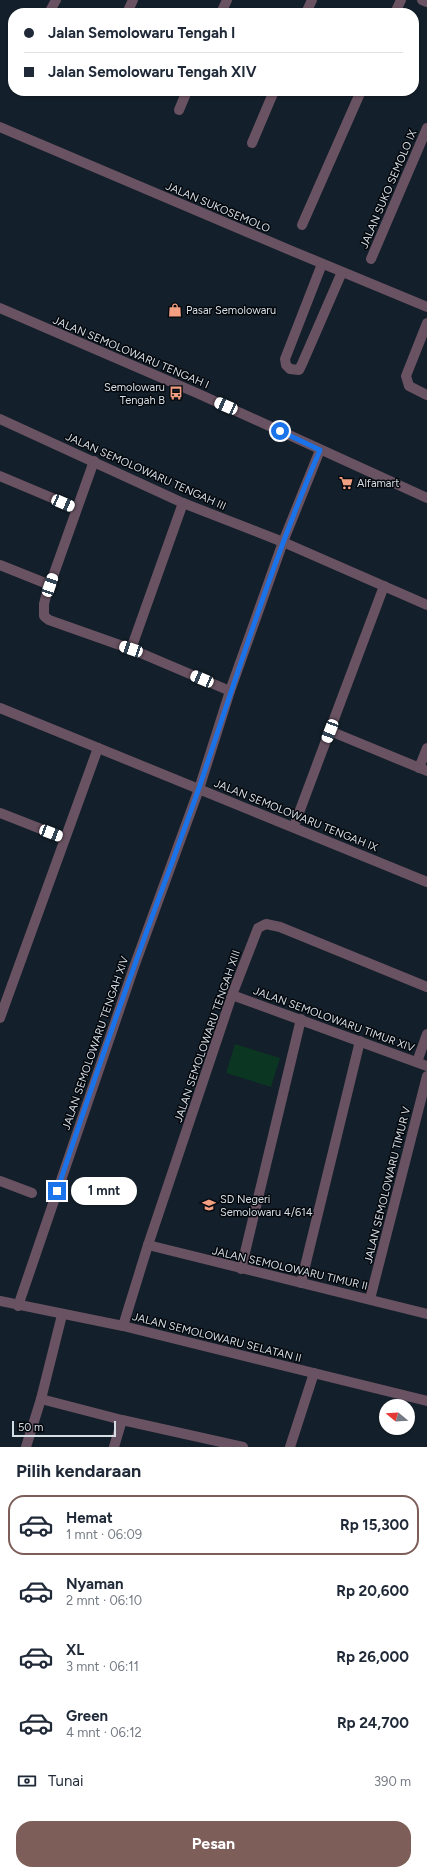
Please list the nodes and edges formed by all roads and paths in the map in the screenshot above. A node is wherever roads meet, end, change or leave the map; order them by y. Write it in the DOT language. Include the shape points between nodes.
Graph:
graph roads {
  1 [pos="422,0"];
  2 [pos="427,2"];
  3 [pos="185,96"];
  4 [pos="272,96"];
  5 [pos="359,96"];
  6 [pos="179,110"];
  7 [pos="0,127"];
  8 [pos="427,128"];
  9 [pos="252,143"];
  10 [pos="302,225"];
  11 [pos="371,259"];
  12 [pos="322,264"];
  13 [pos="342,272"];
  14 [pos="427,307"];
  15 [pos="0,308"];
  16 [pos="427,323"];
  17 [pos="427,395"];
  18 [pos="0,419"];
  19 [pos="320,450"];
  20 [pos="94,461"];
  21 [pos="0,476"];
  22 [pos="427,498"];
  23 [pos="183,503"];
  24 [pos="76,508"];
  25 [pos="283,542"];
  26 [pos="0,565"];
  27 [pos="50,585"];
  28 [pos="384,586"];
  29 [pos="427,605"];
  30 [pos="131,649"];
  31 [pos="230,691"];
  32 [pos="0,708"];
  33 [pos="330,731"];
  34 [pos="98,748"];
  35 [pos="427,748"];
  36 [pos="423,770"];
  37 [pos="199,789"];
  38 [pos="0,813"];
  39 [pos="294,826"];
  40 [pos="64,838"];
  41 [pos="427,882"];
  42 [pos="427,986"];
  43 [pos="232,995"];
  44 [pos="0,1018"];
  45 [pos="301,1019"];
  46 [pos="427,1034"];
  47 [pos="360,1041"];
  48 [pos="417,1062"];
  49 [pos="427,1066"];
  50 [pos="427,1076"];
  51 [pos="0,1181"];
  52 [pos="32,1193"];
  53 [pos="148,1245"];
  54 [pos="241,1269"];
  55 [pos="302,1283"];
  56 [pos="370,1300"];
  57 [pos="0,1301"];
  58 [pos="18,1306"];
  59 [pos="427,1314"];
  60 [pos="62,1315"];
  61 [pos="122,1326"];
  62 [pos="314,1373"];
  63 [pos="41,1399"];
  64 [pos="427,1401"];
  65 [pos="122,1420"];
  66 [pos="204,1443"];
  67 [pos="26,1447"];
  68 [pos="114,1447"];
  69 [pos="243,1447"];
  70 [pos="290,1447"];
  1 -- 2 [label="street"];
  3 -- 6 [label="street"];
  4 -- 9 [label="street"];
  5 -- 10 [label="street"];
  7 -- 12 [label="street, JALAN SUKOSEMOLO"];
  8 -- 11 [label="street, JALAN SUKO SEMOLO IX"];
  12 -- 13 [label="street, JALAN SUKOSEMOLO"];
  12 -- 13 [label="street" via="285,359 290,369 299,370"];
  13 -- 14 [label="street, JALAN SUKOSEMOLO"];
  15 -- 19 [label="street, JALAN SEMOLOWARU TENGAH I" via="199,394"];
  16 -- 17 [label="street" via="406,376 409,386"];
  18 -- 20 [label="street, JALAN SEMOLOWARU TENGAH III"];
  19 -- 22 [label="street, JALAN SEMOLOWARU TENGAH I"];
  19 -- 25 [label="street, JALAN SEMOLOWARU TENGAH XIV"];
  20 -- 23 [label="street, JALAN SEMOLOWARU TENGAH III"];
  20 -- 24 [label="street"];
  21 -- 24 [label="street"];
  23 -- 25 [label="street, JALAN SEMOLOWARU TENGAH III"];
  23 -- 30 [label="street"];
  24 -- 27 [label="street"];
  25 -- 28 [label="street, JALAN SEMOLOWARU TENGAH III"];
  25 -- 31 [label="street, JALAN SEMOLOWARU TENGAH XIV"];
  26 -- 27 [label="street"];
  27 -- 30 [label="street" via="44,604 44,616 47,619"];
  28 -- 29 [label="street, JALAN SEMOLOWARU TENGAH III"];
  28 -- 33 [label="street"];
  30 -- 31 [label="street"];
  31 -- 37 [label="street, JALAN SEMOLOWARU TENGAH XIV"];
  32 -- 34 [label="street, JALAN SEMOLOWARU TENGAH IX"];
  33 -- 36 [label="street"];
  33 -- 39 [label="street"];
  34 -- 37 [label="street, JALAN SEMOLOWARU TENGAH IX"];
  34 -- 40 [label="street"];
  35 -- 36 [label="street"];
  37 -- 39 [label="street, JALAN SEMOLOWARU TENGAH IX"];
  37 -- 58 [label="street, JALAN SEMOLOWARU TENGAH XIV" via="134,967"];
  38 -- 40 [label="street"];
  39 -- 41 [label="street, JALAN SEMOLOWARU TENGAH IX"];
  40 -- 44 [label="street"];
  42 -- 43 [label="street, JALAN SEMOLOWARU TENGAH XIII" via="280,926 261,924 255,932"];
  43 -- 45 [label="street, JALAN SEMOLOWARU TIMUR XIV"];
  43 -- 53 [label="street, JALAN SEMOLOWARU TENGAH XIII"];
  45 -- 47 [label="street, JALAN SEMOLOWARU TIMUR XIV"];
  45 -- 54 [label="street"];
  46 -- 48 [label="street"];
  47 -- 48 [label="street, JALAN SEMOLOWARU TIMUR XIV"];
  47 -- 55 [label="street"];
  48 -- 49 [label="street, JALAN SEMOLOWARU TIMUR XIV"];
  50 -- 56 [label="street, JALAN SEMOLOWARU TIMUR V"];
  51 -- 52 [label="street"];
  53 -- 54 [label="street, JALAN SEMOLOWARU TIMUR II"];
  53 -- 61 [label="street, JALAN SEMOLOWARU TENGAH XIII"];
  54 -- 55 [label="street, JALAN SEMOLOWARU TIMUR II"];
  55 -- 56 [label="street, JALAN SEMOLOWARU TIMUR II"];
  56 -- 59 [label="street, JALAN SEMOLOWARU TIMUR II"];
  57 -- 58 [label="street, JALAN SEMOLOWARU SELATAN II"];
  58 -- 60 [label="street, JALAN SEMOLOWARU SELATAN II"];
  60 -- 61 [label="street, JALAN SEMOLOWARU SELATAN II"];
  60 -- 63 [label="street"];
  61 -- 62 [label="street, JALAN SEMOLOWARU SELATAN II"];
  62 -- 64 [label="street, JALAN SEMOLOWARU SELATAN II"];
  62 -- 70 [label="street"];
  63 -- 65 [label="street"];
  63 -- 67 [label="street"];
  65 -- 66 [label="street"];
  65 -- 68 [label="street"];
  66 -- 69 [label="street"];
}
